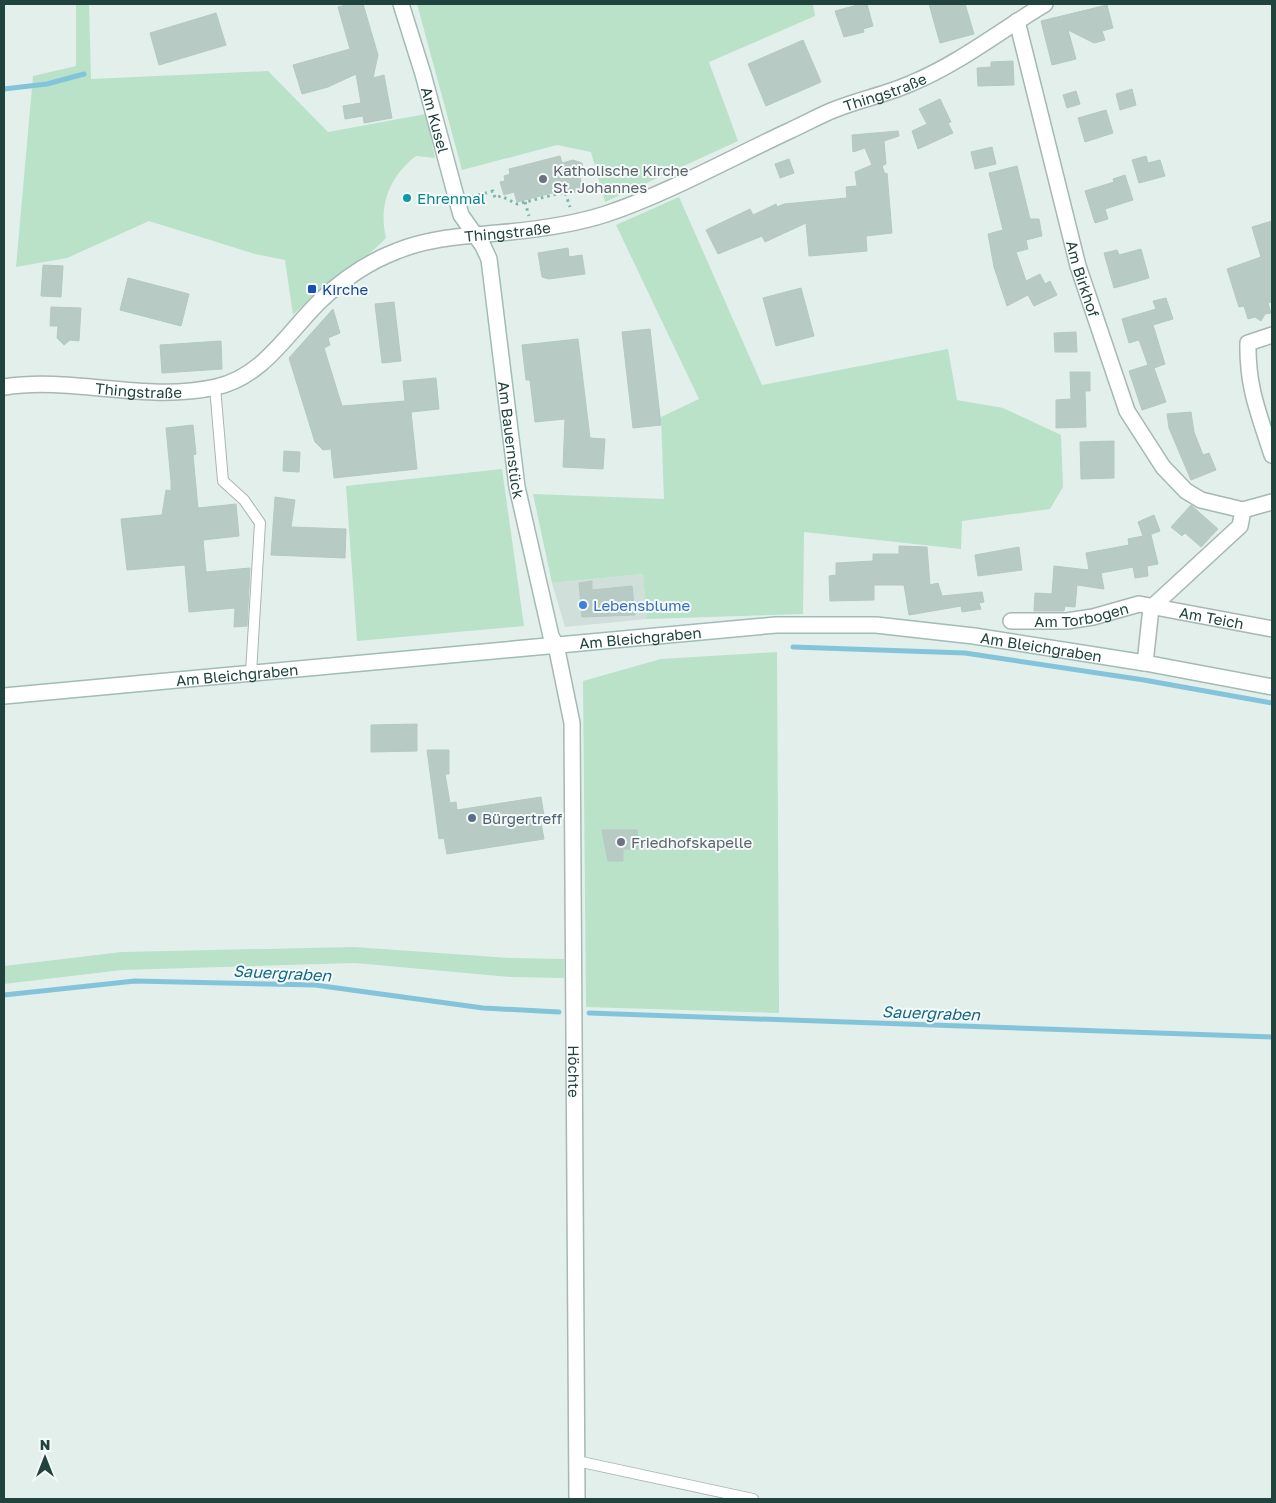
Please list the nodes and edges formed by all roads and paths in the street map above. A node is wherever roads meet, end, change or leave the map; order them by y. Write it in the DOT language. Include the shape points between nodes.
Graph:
graph roads {
  1 [pos="401,4"];
  2 [pos="1046,4"];
  3 [pos="1017,21"];
  4 [pos="457,201"];
  5 [pos="573,223"];
  6 [pos="474,235"];
  7 [pos="1272,335"];
  8 [pos="216,387"];
  9 [pos="4,388"];
  10 [pos="1272,455"];
  11 [pos="1272,502"];
  12 [pos="1242,510"];
  13 [pos="1151,608"];
  14 [pos="1011,621"];
  15 [pos="1272,629"];
  16 [pos="556,645"];
  17 [pos="1145,662"];
  18 [pos="251,674"];
  19 [pos="1272,687"];
  20 [pos="4,696"];
  21 [pos="577,1461"];
  22 [pos="577,1499"];
  23 [pos="752,1499"];
  1 -- 4 [label="street, Am Kusel"];
  2 -- 3 [label="street"];
  3 -- 5 [label="street, Thingstraße" via="961,59 910,84 836,109 633,204"];
  3 -- 12 [label="street, Am Birkhof" via="1078,266 1127,411 1163,467 1186,490 1201,500"];
  4 -- 5 [label="path" via="493,191 495,198 501,196 517,204 565,192"];
  4 -- 6 [label="street, Am Kusel" via="461,215"];
  5 -- 6 [label="street, Thingstraße"];
  6 -- 8 [label="street, Thingstraße" via="438,239 398,250 349,276 320,301 260,364 238,379"];
  6 -- 16 [label="street, Am Bauernstück" via="488,259 517,487"];
  7 -- 10 [label="street" via="1248,343 1251,392"];
  8 -- 9 [label="street, Thingstraße" via="150,394 30,383"];
  8 -- 18 [label="lane" via="223,481 244,500 260,523"];
  11 -- 12 [label="street, Am Birkhof"];
  12 -- 13 [label="street" via="1240,526"];
  13 -- 14 [label="street, Am Torbogen" via="1139,604 1067,621"];
  13 -- 15 [label="street, Am Teich"];
  13 -- 17 [label="street"];
  16 -- 17 [label="street, Am Bleichgraben" via="776,625 876,625"];
  16 -- 18 [label="street, Am Bleichgraben"];
  16 -- 21 [label="street, Höchte" via="572,722"];
  17 -- 19 [label="street, Am Bleichgraben"];
  18 -- 20 [label="street, Am Bleichgraben"];
  21 -- 22 [label="street, Höchte"];
  21 -- 23 [label="lane"];
}
